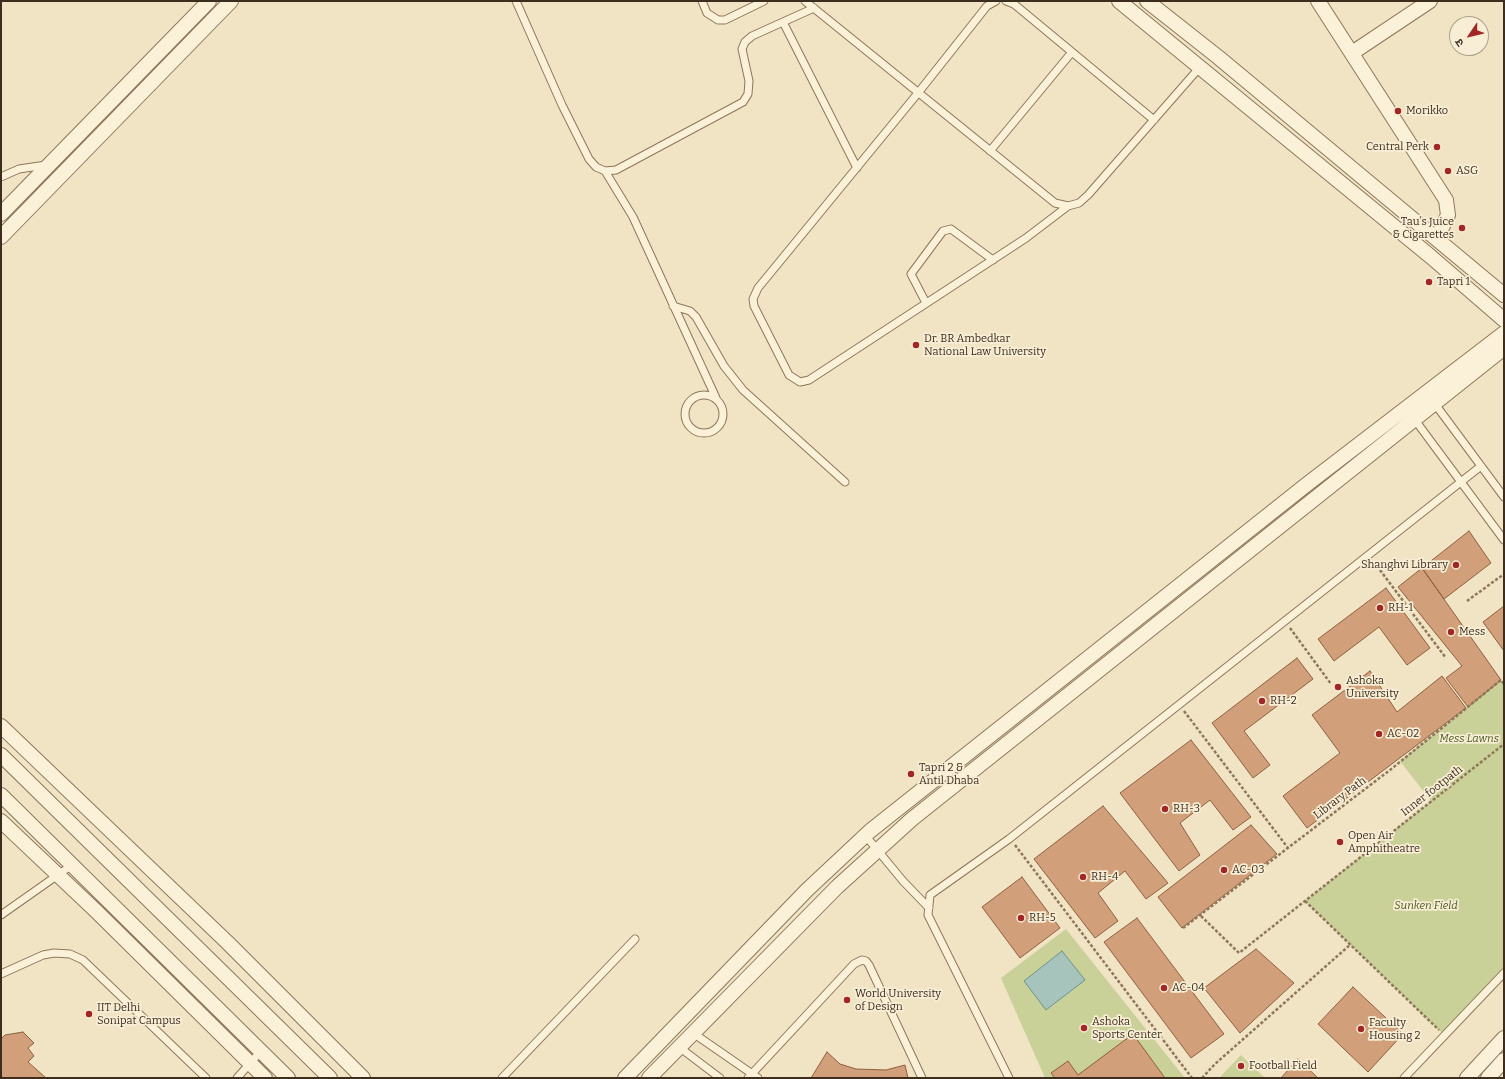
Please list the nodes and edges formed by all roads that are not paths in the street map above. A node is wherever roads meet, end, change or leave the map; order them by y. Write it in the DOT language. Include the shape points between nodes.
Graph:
graph roads {
  1 [pos="209,1"];
  2 [pos="231,1"];
  3 [pos="516,1"];
  4 [pos="702,1"];
  5 [pos="764,1"];
  6 [pos="805,1"];
  7 [pos="996,1"];
  8 [pos="1006,1"];
  9 [pos="1119,1"];
  10 [pos="1146,1"];
  11 [pos="1318,1"];
  12 [pos="1430,1"];
  13 [pos="814,8"];
  14 [pos="783,22"];
  15 [pos="1187,33"];
  16 [pos="1176,47"];
  17 [pos="1072,52"];
  18 [pos="1352,53"];
  19 [pos="1200,67"];
  20 [pos="918,93"];
  21 [pos="1154,120"];
  22 [pos="990,150"];
  23 [pos="49,165"];
  24 [pos="857,168"];
  25 [pos="605,171"];
  26 [pos="1,178"];
  27 [pos="1068,206"];
  28 [pos="1,214"];
  29 [pos="1,237"];
  30 [pos="1437,238"];
  31 [pos="993,260"];
  32 [pos="1504,295"];
  33 [pos="926,303"];
  34 [pos="673,306"];
  35 [pos="1504,320"];
  36 [pos="1504,333"];
  37 [pos="1504,348"];
  38 [pos="716,398"];
  39 [pos="1435,404"];
  40 [pos="1416,420"];
  41 [pos="1481,466"];
  42 [pos="845,482"];
  43 [pos="1461,482"];
  44 [pos="1504,497"];
  45 [pos="1504,540"];
  46 [pos="1,726"];
  47 [pos="1,756"];
  48 [pos="1,795"];
  49 [pos="1,821"];
  50 [pos="865,835"];
  51 [pos="877,849"];
  52 [pos="72,865"];
  53 [pos="59,876"];
  54 [pos="929,908"];
  55 [pos="1,915"];
  56 [pos="635,939"];
  57 [pos="1504,973"];
  58 [pos="1,974"];
  59 [pos="693,1033"];
  60 [pos="1504,1038"];
  61 [pos="679,1047"];
  62 [pos="261,1052"];
  63 [pos="1504,1060"];
  64 [pos="249,1063"];
  65 [pos="752,1077"];
  66 [pos="206,1078"];
  67 [pos="237,1078"];
  68 [pos="264,1078"];
  69 [pos="288,1078"];
  70 [pos="330,1078"];
  71 [pos="363,1078"];
  72 [pos="502,1078"];
  73 [pos="625,1078"];
  74 [pos="649,1078"];
  75 [pos="720,1078"];
  76 [pos="922,1078"];
  77 [pos="1009,1078"];
  78 [pos="1404,1078"];
  79 [pos="1467,1078"];
  80 [pos="1488,1078"];
  1 -- 23 [label="street"];
  2 -- 29 [label="street"];
  3 -- 25 [label="lane" via="589,160"];
  4 -- 5 [label="lane" via="707,13 718,20 724,20"];
  6 -- 13 [label="lane"];
  7 -- 20 [label="lane" via="987,6"];
  8 -- 17 [label="lane" via="1014,4"];
  9 -- 16 [label="street"];
  10 -- 15 [label="street"];
  11 -- 18 [label="street"];
  12 -- 18 [label="street"];
  13 -- 14 [label="lane"];
  13 -- 20 [label="lane"];
  14 -- 24 [label="lane"];
  14 -- 25 [label="lane" via="752,36 745,42 742,49 750,82 748,94 743,102 616,170"];
  15 -- 16 [label="street"];
  15 -- 30 [label="street"];
  16 -- 19 [label="street"];
  17 -- 21 [label="lane"];
  17 -- 22 [label="lane"];
  18 -- 30 [label="street" via="1446,200 1448,215"];
  19 -- 21 [label="lane"];
  19 -- 35 [label="street"];
  20 -- 22 [label="lane"];
  20 -- 24 [label="lane"];
  21 -- 27 [label="lane" via="1088,195 1079,203"];
  22 -- 27 [label="lane" via="1056,204"];
  23 -- 26 [label="lane" via="19,169"];
  23 -- 28 [label="street"];
  24 -- 33 [label="lane" via="758,288 753,299 754,306 789,375 800,382 809,380"];
  25 -- 34 [label="lane" via="633,217"];
  27 -- 31 [label="lane"];
  30 -- 32 [label="street"];
  31 -- 33 [label="lane"];
  31 -- 33 [label="lane" via="951,230 943,231 911,274"];
  34 -- 38 [label="lane"];
  34 -- 42 [label="lane" via="690,311 696,317 724,366 743,390"];
  36 -- 50 [label="street" via="1181,583"];
  37 -- 39 [label="street"];
  38 -- 38 [label="lane" via="697,396 688,404 685,417 692,429 704,433 720,426 724,414"];
  39 -- 40 [label="street"];
  39 -- 41 [label="lane"];
  40 -- 43 [label="lane"];
  40 -- 51 [label="street"];
  41 -- 43 [label="lane"];
  41 -- 44 [label="lane"];
  43 -- 45 [label="lane"];
  43 -- 54 [label="lane" via="1009,838 930,895"];
  46 -- 71 [label="street" via="228,943"];
  47 -- 70 [label="street"];
  48 -- 52 [label="street"];
  49 -- 53 [label="street"];
  50 -- 51 [label="lane"];
  50 -- 73 [label="street" via="807,890"];
  51 -- 54 [label="lane"];
  51 -- 59 [label="street" via="807,916"];
  52 -- 53 [label="lane"];
  52 -- 62 [label="street"];
  53 -- 55 [label="lane"];
  53 -- 64 [label="street"];
  54 -- 77 [label="lane" via="928,916"];
  56 -- 72 [label="lane"];
  57 -- 78 [label="lane"];
  58 -- 66 [label="lane" via="43,955 54,953 70,954 83,960"];
  59 -- 61 [label="street"];
  59 -- 65 [label="lane"];
  60 -- 79 [label="street"];
  61 -- 74 [label="street"];
  61 -- 75 [label="lane"];
  62 -- 64 [label="lane"];
  62 -- 69 [label="street"];
  63 -- 80 [label="street"];
  64 -- 67 [label="lane"];
  64 -- 68 [label="street"];
  65 -- 76 [label="lane" via="854,964 862,960 869,965"];
}
